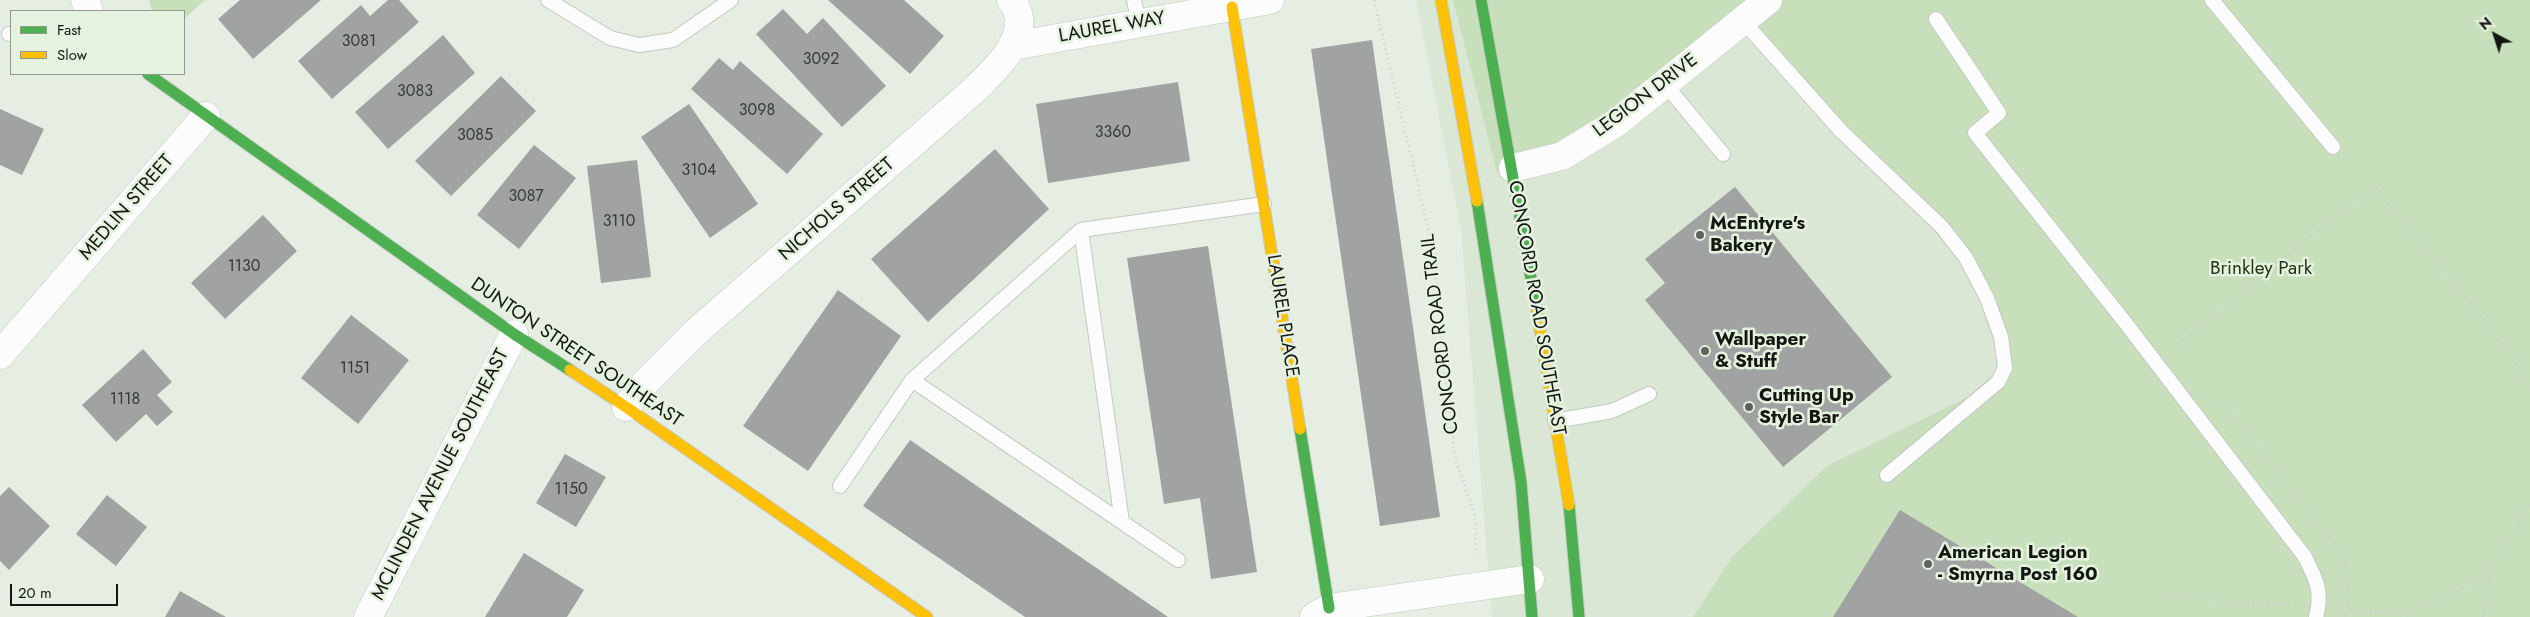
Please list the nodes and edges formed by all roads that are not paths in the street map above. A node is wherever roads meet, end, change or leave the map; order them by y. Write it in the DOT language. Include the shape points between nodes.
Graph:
graph roads {
  1 [pos="548,0"];
  2 [pos="731,0"];
  3 [pos="1011,0"];
  4 [pos="1270,0"];
  5 [pos="1441,0"];
  6 [pos="1481,0"];
  7 [pos="1768,0"];
  8 [pos="2212,0"];
  9 [pos="1232,7"];
  10 [pos="1137,12"];
  11 [pos="1936,19"];
  12 [pos="1743,21"];
  13 [pos="1013,46"];
  14 [pos="149,75"];
  15 [pos="1664,83"];
  16 [pos="206,116"];
  17 [pos="2333,148"];
  18 [pos="1723,154"];
  19 [pos="1513,168"];
  20 [pos="1264,204"];
  21 [pos="1081,230"];
  22 [pos="514,334"];
  23 [pos="0,355"];
  24 [pos="912,380"];
  25 [pos="1649,394"];
  26 [pos="626,407"];
  27 [pos="1555,421"];
  28 [pos="1887,475"];
  29 [pos="840,486"];
  30 [pos="1122,522"];
  31 [pos="1178,560"];
  32 [pos="1530,579"];
  33 [pos="1321,612"];
  34 [pos="368,617"];
  35 [pos="927,617"];
  36 [pos="1532,617"];
  37 [pos="1579,617"];
  38 [pos="2316,617"];
  1 -- 2 [label="lane" via="610,38 639,45 673,40"];
  3 -- 13 [label="street, NICHOLS STREET" via="1016,6 1018,24"];
  4 -- 9 [label="street, LAUREL WAY"];
  5 -- 32 [label="street, CONCORD ROAD SOUTHEAST" via="1468,146 1519,473"];
  6 -- 19 [label="street, CONCORD ROAD SOUTHEAST"];
  7 -- 12 [label="street, LEGION DRIVE"];
  8 -- 17 [label="lane"];
  9 -- 10 [label="street, LAUREL WAY"];
  9 -- 20 [label="street, LAUREL PLACE"];
  10 -- 13 [label="street, LAUREL WAY"];
  11 -- 38 [label="lane" via="1999,113 1975,133 2300,551 2318,583"];
  12 -- 15 [label="street, LEGION DRIVE"];
  12 -- 28 [label="lane" via="1840,131 1942,227 1966,258 1987,298 2001,337 2005,368 1998,382"];
  13 -- 26 [label="street, NICHOLS STREET" via="1002,63 972,92 697,331"];
  14 -- 16 [label="street"];
  15 -- 18 [label="lane"];
  15 -- 19 [label="street, LEGION DRIVE" via="1616,123 1562,156"];
  16 -- 22 [label="street, DUNTON STREET SOUTHEAST"];
  16 -- 23 [label="street, MEDLIN STREET"];
  19 -- 27 [label="street, CONCORD ROAD SOUTHEAST"];
  20 -- 21 [label="lane"];
  20 -- 33 [label="street, LAUREL PLACE"];
  21 -- 24 [label="lane"];
  21 -- 30 [label="lane"];
  22 -- 26 [label="street, DUNTON STREET SOUTHEAST"];
  22 -- 34 [label="street, MCLINDEN AVENUE SOUTHEAST"];
  24 -- 29 [label="lane"];
  24 -- 30 [label="lane"];
  25 -- 27 [label="lane" via="1612,412"];
  26 -- 35 [label="street, DUNTON STREET SOUTHEAST"];
  27 -- 37 [label="street, CONCORD ROAD SOUTHEAST" via="1569,503"];
  30 -- 31 [label="lane"];
  32 -- 33 [label="street"];
  32 -- 36 [label="street, CONCORD ROAD SOUTHEAST"];
}
